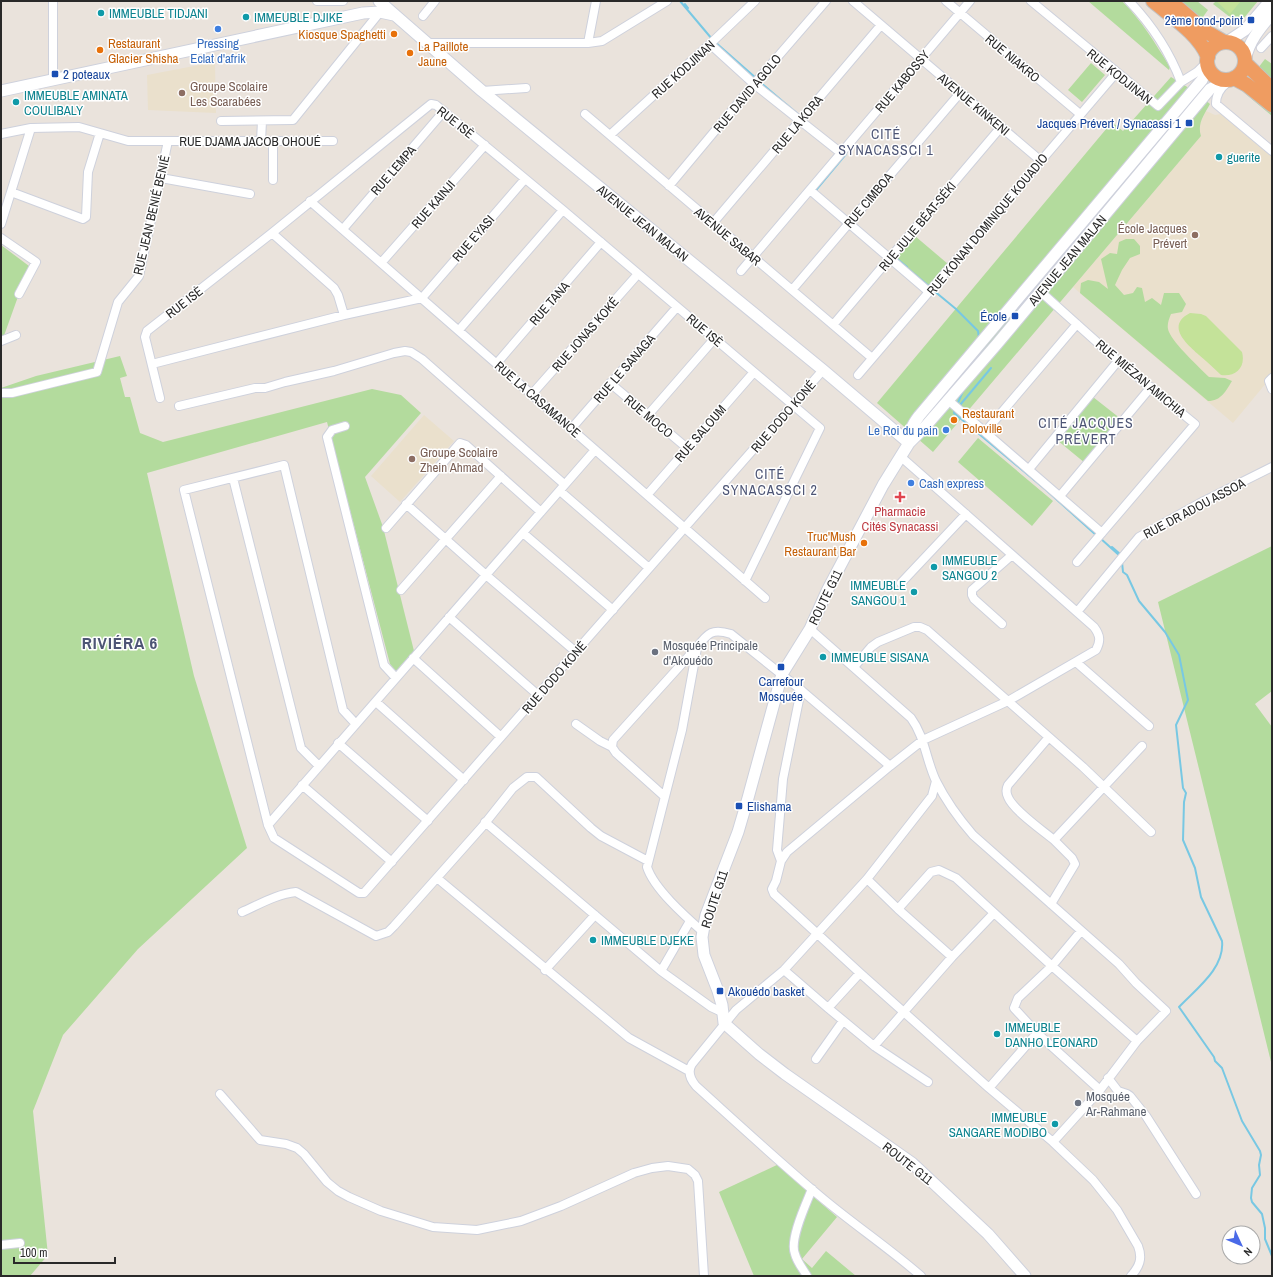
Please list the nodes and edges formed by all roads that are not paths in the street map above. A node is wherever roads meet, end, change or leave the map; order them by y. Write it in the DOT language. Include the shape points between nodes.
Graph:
graph roads {
  1 [pos="54,1"];
  2 [pos="317,1"];
  3 [pos="343,1"];
  4 [pos="379,1"];
  5 [pos="435,1"];
  6 [pos="596,1"];
  7 [pos="667,1"];
  8 [pos="755,1"];
  9 [pos="826,1"];
  10 [pos="852,1"];
  11 [pos="946,1"];
  12 [pos="970,1"];
  13 [pos="1031,1"];
  14 [pos="1130,1"];
  15 [pos="1153,1"];
  16 [pos="1170,1"];
  17 [pos="1270,1"];
  18 [pos="380,12"];
  19 [pos="960,13"];
  20 [pos="1272,14"];
  21 [pos="394,15"];
  22 [pos="423,16"];
  23 [pos="881,25"];
  24 [pos="1272,36"];
  25 [pos="1226,42"];
  26 [pos="428,43"];
  27 [pos="588,43"];
  28 [pos="710,44"];
  29 [pos="1261,48"];
  30 [pos="921,59"];
  31 [pos="1245,61"];
  32 [pos="1208,62"];
  33 [pos="1116,72"];
  34 [pos="53,79"];
  35 [pos="1231,79"];
  36 [pos="1181,82"];
  37 [pos="754,84"];
  38 [pos="526,88"];
  39 [pos="1272,89"];
  40 [pos="1,91"];
  41 [pos="482,91"];
  42 [pos="960,92"];
  43 [pos="1272,105"];
  44 [pos="444,111"];
  45 [pos="585,114"];
  46 [pos="1080,114"];
  47 [pos="800,120"];
  48 [pos="221,121"];
  49 [pos="262,121"];
  50 [pos="1001,127"];
  51 [pos="31,128"];
  52 [pos="100,132"];
  53 [pos="1,134"];
  54 [pos="610,135"];
  55 [pos="168,141"];
  56 [pos="261,141"];
  57 [pos="273,141"];
  58 [pos="333,141"];
  59 [pos="485,145"];
  60 [pos="1272,151"];
  61 [pos="841,153"];
  62 [pos="1040,161"];
  63 [pos="161,178"];
  64 [pos="525,179"];
  65 [pos="273,180"];
  66 [pos="669,186"];
  67 [pos="810,190"];
  68 [pos="11,192"];
  69 [pos="250,194"];
  70 [pos="310,201"];
  71 [pos="563,210"];
  72 [pos="713,223"];
  73 [pos="1,224"];
  74 [pos="849,224"];
  75 [pos="343,229"];
  76 [pos="272,233"];
  77 [pos="1,238"];
  78 [pos="601,242"];
  79 [pos="753,257"];
  80 [pos="890,258"];
  81 [pos="381,263"];
  82 [pos="741,271"];
  83 [pos="638,274"];
  84 [pos="792,290"];
  85 [pos="929,292"];
  86 [pos="1041,292"];
  87 [pos="19,294"];
  88 [pos="422,298"];
  89 [pos="677,307"];
  90 [pos="344,315"];
  91 [pos="1077,324"];
  92 [pos="833,325"];
  93 [pos="459,330"];
  94 [pos="16,335"];
  95 [pos="715,338"];
  96 [pos="1,341"];
  97 [pos="872,358"];
  98 [pos="1118,361"];
  99 [pos="497,363"];
  100 [pos="152,364"];
  101 [pos="823,370"];
  102 [pos="754,372"];
  103 [pos="858,375"];
  104 [pos="1272,378"];
  105 [pos="610,383"];
  106 [pos="1151,388"];
  107 [pos="1272,389"];
  108 [pos="1,393"];
  109 [pos="532,394"];
  110 [pos="160,398"];
  111 [pos="948,400"];
  112 [pos="792,405"];
  113 [pos="179,406"];
  114 [pos="648,415"];
  115 [pos="345,426"];
  116 [pos="571,428"];
  117 [pos="985,432"];
  118 [pos="909,443"];
  119 [pos="687,448"];
  120 [pos="595,450"];
  121 [pos="900,456"];
  122 [pos="1272,467"];
  123 [pos="1029,469"];
  124 [pos="501,476"];
  125 [pos="233,478"];
  126 [pos="562,488"];
  127 [pos="647,496"];
  128 [pos="1060,496"];
  129 [pos="406,504"];
  130 [pos="541,512"];
  131 [pos="966,514"];
  132 [pos="386,528"];
  133 [pos="684,528"];
  134 [pos="523,533"];
  135 [pos="1102,533"];
  136 [pos="445,539"];
  137 [pos="1012,555"];
  138 [pos="1077,562"];
  139 [pos="649,568"];
  140 [pos="486,575"];
  141 [pos="745,581"];
  142 [pos="901,583"];
  143 [pos="401,590"];
  144 [pos="765,598"];
  145 [pos="613,610"];
  146 [pos="1077,612"];
  147 [pos="449,617"];
  148 [pos="1002,624"];
  149 [pos="810,629"];
  150 [pos="697,648"];
  151 [pos="576,652"];
  152 [pos="413,658"];
  153 [pos="1076,662"];
  154 [pos="854,667"];
  155 [pos="782,674"];
  156 [pos="396,678"];
  157 [pos="801,690"];
  158 [pos="538,695"];
  159 [pos="1008,701"];
  160 [pos="376,702"];
  161 [pos="356,723"];
  162 [pos="576,724"];
  163 [pos="1148,726"];
  164 [pos="501,737"];
  165 [pos="1049,737"];
  166 [pos="923,740"];
  167 [pos="338,743"];
  168 [pos="612,746"];
  169 [pos="1142,746"];
  170 [pos="319,766"];
  171 [pos="890,766"];
  172 [pos="464,780"];
  173 [pos="936,781"];
  174 [pos="302,785"];
  175 [pos="1103,787"];
  176 [pos="664,796"];
  177 [pos="428,821"];
  178 [pos="485,822"];
  179 [pos="268,825"];
  180 [pos="1151,832"];
  181 [pos="1054,840"];
  182 [pos="648,861"];
  183 [pos="780,861"];
  184 [pos="392,862"];
  185 [pos="437,878"];
  186 [pos="867,879"];
  187 [pos="1051,904"];
  188 [pos="898,909"];
  189 [pos="242,912"];
  190 [pos="994,913"];
  191 [pos="595,915"];
  192 [pos="690,921"];
  193 [pos="1081,931"];
  194 [pos="703,932"];
  195 [pos="818,934"];
  196 [pos="952,958"];
  197 [pos="1052,966"];
  198 [pos="545,970"];
  199 [pos="784,970"];
  200 [pos="661,971"];
  201 [pos="860,973"];
  202 [pos="828,1008"];
  203 [pos="905,1012"];
  204 [pos="724,1018"];
  205 [pos="843,1021"];
  206 [pos="1037,1033"];
  207 [pos="1137,1041"];
  208 [pos="874,1046"];
  209 [pos="816,1059"];
  210 [pos="689,1070"];
  211 [pos="1108,1078"];
  212 [pos="928,1082"];
  213 [pos="989,1088"];
  214 [pos="1100,1090"];
  215 [pos="220,1094"];
  216 [pos="1053,1142"];
  217 [pos="812,1189"];
  218 [pos="1196,1194"];
  219 [pos="20,1243"];
  220 [pos="1,1244"];
  221 [pos="704,1276"];
  222 [pos="807,1276"];
  223 [pos="921,1276"];
  224 [pos="1025,1276"];
  225 [pos="1131,1276"];
  1 -- 34 [label="street"];
  2 -- 3 [label="street"];
  4 -- 21 [label="main road, AVENUE JEAN MALAN"];
  5 -- 22 [label="street"];
  6 -- 27 [label="street"];
  7 -- 27 [label="street" via="602,41"];
  8 -- 28 [label="street, RUE KODJINAN"];
  9 -- 37 [label="street, RUE DAVID AGOLO"];
  10 -- 23 [label="street, AVENUE KINKENI"];
  11 -- 19 [label="street, RUE NIAKRO"];
  12 -- 19 [label="street, RUE KABOSSY"];
  13 -- 33 [label="street, RUE KODJINAN"];
  14 -- 36 [label="street" via="1152,28 1176,68"];
  15 -- 32 [label="highway" via="1198,40 1204,47"];
  16 -- 25 [label="highway" via="1206,31"];
  17 -- 25 [label="main road" via="1245,30"];
  18 -- 21 [label="main road"];
  18 -- 34 [label="main road" via="363,13"];
  18 -- 49 [label="street" via="293,120"];
  19 -- 30 [label="street, RUE KABOSSY"];
  19 -- 46 [label="street, RUE NIAKRO"];
  20 -- 31 [label="main road" via="1252,39"];
  21 -- 26 [label="main road, AVENUE JEAN MALAN"];
  23 -- 30 [label="street, AVENUE KINKENI"];
  23 -- 47 [label="street, RUE LA KORA"];
  24 -- 29 [label="street"];
  25 -- 31 [label="highway" via="1241,49"];
  25 -- 32 [label="highway" via="1212,49"];
  26 -- 27 [label="street"];
  26 -- 41 [label="main road, AVENUE JEAN MALAN"];
  28 -- 37 [label="street"];
  28 -- 54 [label="street, RUE KODJINAN"];
  30 -- 42 [label="street, AVENUE KINKENI"];
  30 -- 61 [label="street, RUE KABOSSY"];
  31 -- 35 [label="highway" via="1242,72"];
  31 -- 39 [label="highway"];
  32 -- 35 [label="highway" via="1216,76"];
  32 -- 36 [label="street, RUE KODJINAN"];
  32 -- 118 [label="main road, AVENUE JEAN MALAN" via="1202,80 1189,97 919,416 909,433"];
  33 -- 36 [label="street, RUE KODJINAN" via="1158,106"];
  33 -- 46 [label="street, RUE KONAN DOMINIQUE KOUADIO"];
  34 -- 40 [label="main road"];
  35 -- 43 [label="highway" via="1247,85"];
  35 -- 60 [label="street" via="1220,89 1216,104"];
  35 -- 86 [label="main road, AVENUE JEAN MALAN" via="1210,89"];
  37 -- 47 [label="street"];
  37 -- 66 [label="street, RUE DAVID AGOLO"];
  38 -- 41 [label="street"];
  41 -- 101 [label="main road, AVENUE JEAN MALAN"];
  42 -- 50 [label="street, AVENUE KINKENI"];
  42 -- 74 [label="street, RUE CIMBOA"];
  44 -- 59 [label="street, RUE ISÈ"];
  44 -- 70 [label="street, RUE ISÈ" via="432,104"];
  44 -- 75 [label="street, RUE LEMPA"];
  45 -- 54 [label="street, AVENUE SABAR"];
  46 -- 62 [label="street, RUE KONAN DOMINIQUE KOUADIO"];
  47 -- 61 [label="street"];
  47 -- 72 [label="street, RUE LA KORA"];
  48 -- 49 [label="street"];
  49 -- 56 [label="street"];
  50 -- 62 [label="street, AVENUE KINKENI"];
  50 -- 80 [label="street, RUE JULIE BÉAT-SÉKI"];
  51 -- 52 [label="street, RUE DJAMA JACOB OHOUÉ" via="79,127"];
  51 -- 53 [label="street, RUE DJAMA JACOB OHOUÉ"];
  51 -- 68 [label="street"];
  52 -- 55 [label="street, RUE DJAMA JACOB OHOUÉ" via="128,141"];
  52 -- 68 [label="street" via="88,172 86,217 83,219"];
  54 -- 66 [label="street, AVENUE SABAR"];
  55 -- 56 [label="street, RUE DJAMA JACOB OHOUÉ"];
  55 -- 63 [label="street, RUE JEAN BENIÉ BENIÉ"];
  56 -- 57 [label="street, RUE DJAMA JACOB OHOUÉ"];
  57 -- 58 [label="street, RUE DJAMA JACOB OHOUÉ"];
  57 -- 65 [label="street"];
  59 -- 64 [label="street, RUE ISÈ"];
  59 -- 81 [label="street, RUE KAINJI"];
  61 -- 67 [label="street, RUE KABOSSY"];
  62 -- 85 [label="street, RUE KONAN DOMINIQUE KOUADIO"];
  63 -- 69 [label="street"];
  63 -- 108 [label="street, RUE JEAN BENIÉ BENIÉ" via="139,276 118,302 97,372"];
  64 -- 71 [label="street, RUE ISÈ"];
  64 -- 88 [label="street, RUE EYASI"];
  66 -- 72 [label="street, AVENUE SABAR"];
  67 -- 74 [label="street"];
  67 -- 79 [label="street, RUE KABOSSY"];
  68 -- 73 [label="street"];
  70 -- 75 [label="street, RUE LA CASAMANCE"];
  70 -- 76 [label="street, RUE ISÈ"];
  71 -- 78 [label="street, RUE ISÈ"];
  71 -- 93 [label="street"];
  72 -- 79 [label="street, AVENUE SABAR"];
  74 -- 80 [label="street"];
  74 -- 84 [label="street, RUE CIMBOA"];
  75 -- 81 [label="street, RUE LA CASAMANCE"];
  76 -- 90 [label="street" via="334,288"];
  76 -- 100 [label="street, RUE ISÈ" via="147,331 145,336"];
  77 -- 87 [label="street" via="36,262"];
  78 -- 83 [label="street, RUE ISÈ"];
  78 -- 99 [label="street, RUE TANA"];
  79 -- 82 [label="street, RUE KABOSSY"];
  79 -- 84 [label="street, AVENUE SABAR"];
  80 -- 85 [label="street"];
  80 -- 92 [label="street, RUE JULIE BÉAT-SÉKI"];
  81 -- 88 [label="street, RUE LA CASAMANCE"];
  83 -- 89 [label="street, RUE ISÈ"];
  83 -- 109 [label="street, RUE JONAS KOKÉ"];
  84 -- 92 [label="street, AVENUE SABAR"];
  85 -- 97 [label="street, RUE KONAN DOMINIQUE KOUADIO"];
  86 -- 91 [label="street, RUE MIÉZAN AMICHIA"];
  86 -- 111 [label="main road, AVENUE JEAN MALAN"];
  88 -- 90 [label="street"];
  88 -- 93 [label="street, RUE LA CASAMANCE"];
  89 -- 95 [label="street, RUE ISÈ"];
  89 -- 105 [label="street, RUE LE SANAGA"];
  90 -- 100 [label="street"];
  91 -- 98 [label="street, RUE MIÉZAN AMICHIA"];
  91 -- 117 [label="street"];
  92 -- 97 [label="street, AVENUE SABAR"];
  93 -- 99 [label="street, RUE LA CASAMANCE"];
  94 -- 96 [label="street"];
  95 -- 102 [label="street, RUE ISÈ"];
  95 -- 114 [label="street"];
  97 -- 103 [label="street, RUE KONAN DOMINIQUE KOUADIO"];
  98 -- 106 [label="street, RUE MIÉZAN AMICHIA"];
  98 -- 123 [label="street"];
  99 -- 109 [label="street, RUE LA CASAMANCE"];
  100 -- 110 [label="street, RUE ISÈ"];
  101 -- 112 [label="street, RUE DODO KONÉ"];
  101 -- 118 [label="main road, AVENUE JEAN MALAN"];
  102 -- 112 [label="street, RUE ISÈ"];
  102 -- 119 [label="street, RUE SALOUM"];
  104 -- 107 [label="street" via="1269,381"];
  105 -- 114 [label="street, RUE MOCO"];
  105 -- 116 [label="street, RUE LE SANAGA"];
  106 -- 128 [label="street"];
  106 -- 135 [label="street, RUE MIÉZAN AMICHIA" via="1195,424"];
  109 -- 116 [label="street, RUE LA CASAMANCE"];
  111 -- 117 [label="street"];
  111 -- 118 [label="main road, AVENUE JEAN MALAN"];
  112 -- 133 [label="street, RUE DODO KONÉ"];
  112 -- 141 [label="street, RUE ISÈ" via="820,428"];
  113 -- 126 [label="street" via="334,371 394,353 411,352 422,359"];
  114 -- 119 [label="street, RUE MOCO"];
  115 -- 156 [label="street" via="332,430 327,437 384,665"];
  116 -- 120 [label="street, RUE LA CASAMANCE"];
  117 -- 123 [label="street"];
  118 -- 121 [label="main road, ROUTE G11"];
  119 -- 127 [label="street, RUE SALOUM"];
  120 -- 126 [label="street"];
  120 -- 127 [label="street, RUE LA CASAMANCE"];
  121 -- 131 [label="street"];
  121 -- 149 [label="main road, ROUTE G11" via="828,589"];
  122 -- 146 [label="street, RUE DR ADOU ASSOA" via="1139,537"];
  123 -- 128 [label="street"];
  124 -- 129 [label="street" via="466,445 460,443"];
  124 -- 130 [label="street"];
  124 -- 136 [label="street"];
  125 -- 161 [label="street" via="284,465 343,710"];
  125 -- 170 [label="street" via="301,748"];
  125 -- 179 [label="street, RUE DODO KONÉ" via="184,490"];
  126 -- 130 [label="street"];
  126 -- 139 [label="street"];
  127 -- 133 [label="street, RUE LA CASAMANCE"];
  128 -- 135 [label="street"];
  129 -- 132 [label="street"];
  129 -- 136 [label="street"];
  130 -- 134 [label="street"];
  131 -- 137 [label="street"];
  131 -- 142 [label="street"];
  133 -- 139 [label="street, RUE DODO KONÉ"];
  133 -- 141 [label="street, RUE LA CASAMANCE"];
  134 -- 140 [label="street"];
  134 -- 145 [label="street"];
  135 -- 138 [label="street, RUE MIÉZAN AMICHIA"];
  136 -- 140 [label="street"];
  136 -- 143 [label="street"];
  137 -- 146 [label="street"];
  137 -- 148 [label="street" via="972,590 974,599"];
  139 -- 145 [label="street, RUE DODO KONÉ"];
  140 -- 147 [label="street"];
  140 -- 151 [label="street"];
  141 -- 144 [label="street, RUE LA CASAMANCE"];
  145 -- 151 [label="street, RUE DODO KONÉ"];
  146 -- 153 [label="street" via="1094,627 1099,634 1100,644 1096,650"];
  147 -- 152 [label="street"];
  147 -- 158 [label="street"];
  149 -- 154 [label="street"];
  149 -- 155 [label="main road, ROUTE G11"];
  150 -- 155 [label="street" via="705,636 714,631 722,631 730,634"];
  150 -- 168 [label="street" via="614,740"];
  150 -- 176 [label="street" via="682,730"];
  151 -- 158 [label="street, RUE DODO KONÉ"];
  152 -- 156 [label="street"];
  152 -- 164 [label="street"];
  153 -- 159 [label="street"];
  153 -- 163 [label="street"];
  154 -- 159 [label="street" via="878,642 914,627 920,627 927,630"];
  154 -- 166 [label="street" via="911,718"];
  155 -- 157 [label="street"];
  155 -- 194 [label="main road, ROUTE G11" via="738,832 706,915"];
  156 -- 160 [label="street"];
  157 -- 171 [label="street"];
  157 -- 183 [label="street" via="783,779 777,850"];
  158 -- 164 [label="street, RUE DODO KONÉ"];
  159 -- 165 [label="street"];
  159 -- 166 [label="street"];
  160 -- 161 [label="street"];
  160 -- 172 [label="street"];
  161 -- 167 [label="street"];
  162 -- 168 [label="street"];
  164 -- 172 [label="street, RUE DODO KONÉ"];
  165 -- 175 [label="street"];
  165 -- 181 [label="street" via="1006,790 1013,805"];
  166 -- 171 [label="street"];
  166 -- 173 [label="street"];
  167 -- 170 [label="street"];
  167 -- 177 [label="street"];
  168 -- 176 [label="street" via="616,753"];
  169 -- 175 [label="street"];
  170 -- 174 [label="street"];
  171 -- 183 [label="street" via="787,852"];
  172 -- 177 [label="street, RUE DODO KONÉ"];
  173 -- 186 [label="street" via="932,796"];
  173 -- 187 [label="street" via="969,830"];
  174 -- 179 [label="street"];
  174 -- 184 [label="street"];
  175 -- 180 [label="street"];
  175 -- 181 [label="street"];
  176 -- 182 [label="street"];
  177 -- 184 [label="street, RUE DODO KONÉ"];
  178 -- 182 [label="street" via="513,788 527,777 536,777 591,828"];
  178 -- 185 [label="street"];
  178 -- 191 [label="street"];
  179 -- 184 [label="street, RUE DODO KONÉ" via="274,838 359,893 364,893"];
  181 -- 187 [label="street" via="1075,864"];
  182 -- 192 [label="street" via="647,867 653,879"];
  183 -- 195 [label="street" via="772,891"];
  185 -- 189 [label="street" via="388,932 376,936 296,892 275,897"];
  185 -- 198 [label="street"];
  186 -- 188 [label="street"];
  186 -- 195 [label="street"];
  187 -- 193 [label="street"];
  188 -- 190 [label="street" via="931,872 939,870 956,878"];
  188 -- 196 [label="street"];
  190 -- 196 [label="street"];
  190 -- 197 [label="street"];
  191 -- 198 [label="street"];
  191 -- 200 [label="street"];
  192 -- 194 [label="street"];
  192 -- 200 [label="street"];
  193 -- 197 [label="street"];
  193 -- 207 [label="street" via="1119,964 1166,1011"];
  194 -- 204 [label="main road, ROUTE G11" via="704,955 718,989"];
  195 -- 199 [label="street"];
  195 -- 201 [label="street"];
  196 -- 203 [label="street"];
  197 -- 206 [label="street" via="1018,998 1014,1008"];
  197 -- 207 [label="street"];
  198 -- 210 [label="street" via="629,1038"];
  199 -- 202 [label="street"];
  199 -- 204 [label="street"];
  200 -- 204 [label="street"];
  201 -- 202 [label="street"];
  201 -- 203 [label="street"];
  202 -- 205 [label="street"];
  203 -- 208 [label="street"];
  203 -- 213 [label="street"];
  204 -- 210 [label="street"];
  204 -- 224 [label="main road, ROUTE G11" via="759,1054 912,1163 988,1234"];
  205 -- 208 [label="street"];
  205 -- 209 [label="street"];
  206 -- 213 [label="street"];
  206 -- 214 [label="street"];
  207 -- 211 [label="street"];
  208 -- 212 [label="street"];
  210 -- 217 [label="street" via="691,1080 696,1086"];
  211 -- 214 [label="street"];
  211 -- 218 [label="street" via="1118,1091 1130,1096 1146,1116"];
  213 -- 216 [label="street"];
  214 -- 216 [label="street"];
  215 -- 221 [label="street" via="260,1140 297,1148 327,1182 349,1197 381,1211 433,1227 477,1230 521,1221 634,1173 668,1166 688,1169 698,1181"];
  216 -- 225 [label="street" via="1093,1180 1117,1210 1138,1246 1140,1263"];
  217 -- 222 [label="street" via="796,1232 793,1249"];
  217 -- 223 [label="street"];
  219 -- 220 [label="street"];
}
